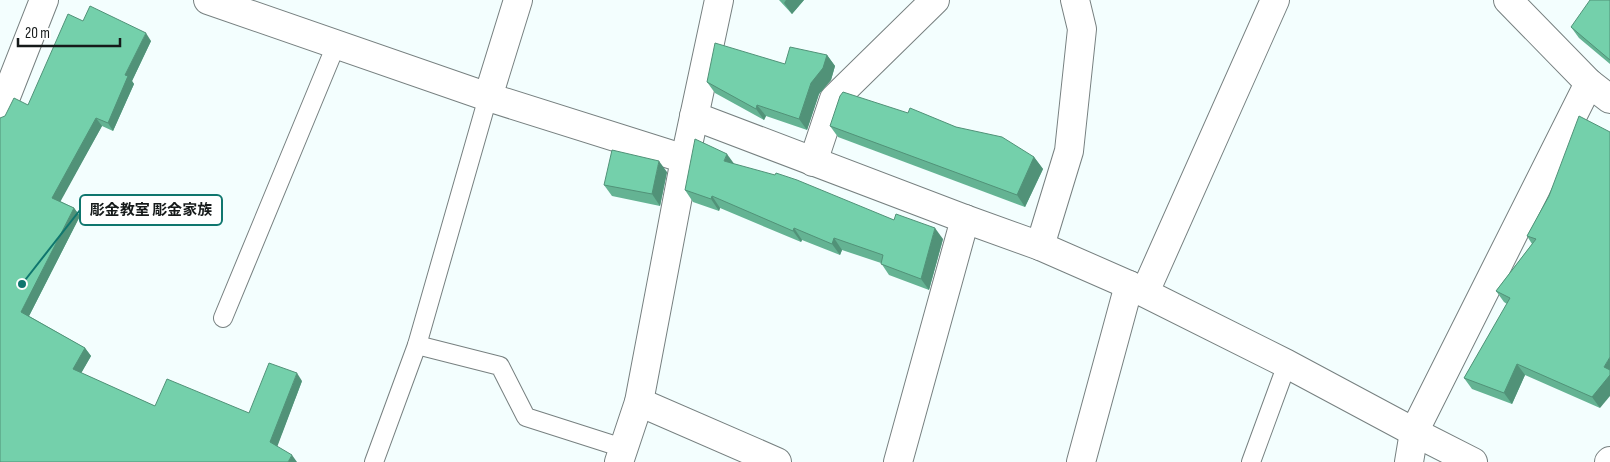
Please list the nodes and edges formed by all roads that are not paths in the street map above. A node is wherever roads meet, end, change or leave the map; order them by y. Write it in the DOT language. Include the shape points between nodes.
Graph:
graph roads {
  1 [pos="44,0"];
  2 [pos="208,0"];
  3 [pos="518,0"];
  4 [pos="719,0"];
  5 [pos="935,0"];
  6 [pos="1075,0"];
  7 [pos="1274,0"];
  8 [pos="1508,0"];
  9 [pos="336,45"];
  10 [pos="1600,91"];
  11 [pos="488,97"];
  12 [pos="0,112"];
  13 [pos="694,116"];
  14 [pos="685,159"];
  15 [pos="813,162"];
  16 [pos="965,219"];
  17 [pos="1040,246"];
  18 [pos="1137,288"];
  19 [pos="223,318"];
  20 [pos="417,345"];
  21 [pos="1287,364"];
  22 [pos="639,402"];
  23 [pos="1414,432"];
  24 [pos="621,455"];
  25 [pos="374,462"];
  26 [pos="777,462"];
  27 [pos="898,462"];
  28 [pos="1081,462"];
  29 [pos="1251,462"];
  30 [pos="1409,462"];
  31 [pos="1473,462"];
  1 -- 12 [label="street"];
  2 -- 9 [label="street"];
  3 -- 11 [label="street"];
  4 -- 13 [label="street"];
  5 -- 15 [label="street" via="834,99"];
  6 -- 17 [label="street" via="1082,29 1068,151"];
  7 -- 18 [label="street"];
  8 -- 10 [label="street"];
  9 -- 11 [label="street"];
  9 -- 19 [label="lane"];
  10 -- 23 [label="street"];
  11 -- 14 [label="street"];
  11 -- 20 [label="lane"];
  13 -- 14 [label="street"];
  13 -- 15 [label="street"];
  14 -- 22 [label="street"];
  15 -- 16 [label="street"];
  16 -- 17 [label="street"];
  16 -- 27 [label="street"];
  17 -- 18 [label="street"];
  18 -- 21 [label="street"];
  18 -- 28 [label="street"];
  20 -- 24 [label="lane" via="500,366 526,417"];
  20 -- 25 [label="lane"];
  21 -- 23 [label="street"];
  21 -- 29 [label="lane"];
  22 -- 24 [label="street"];
  22 -- 26 [label="street"];
  23 -- 30 [label="street"];
  23 -- 31 [label="street"];
}
